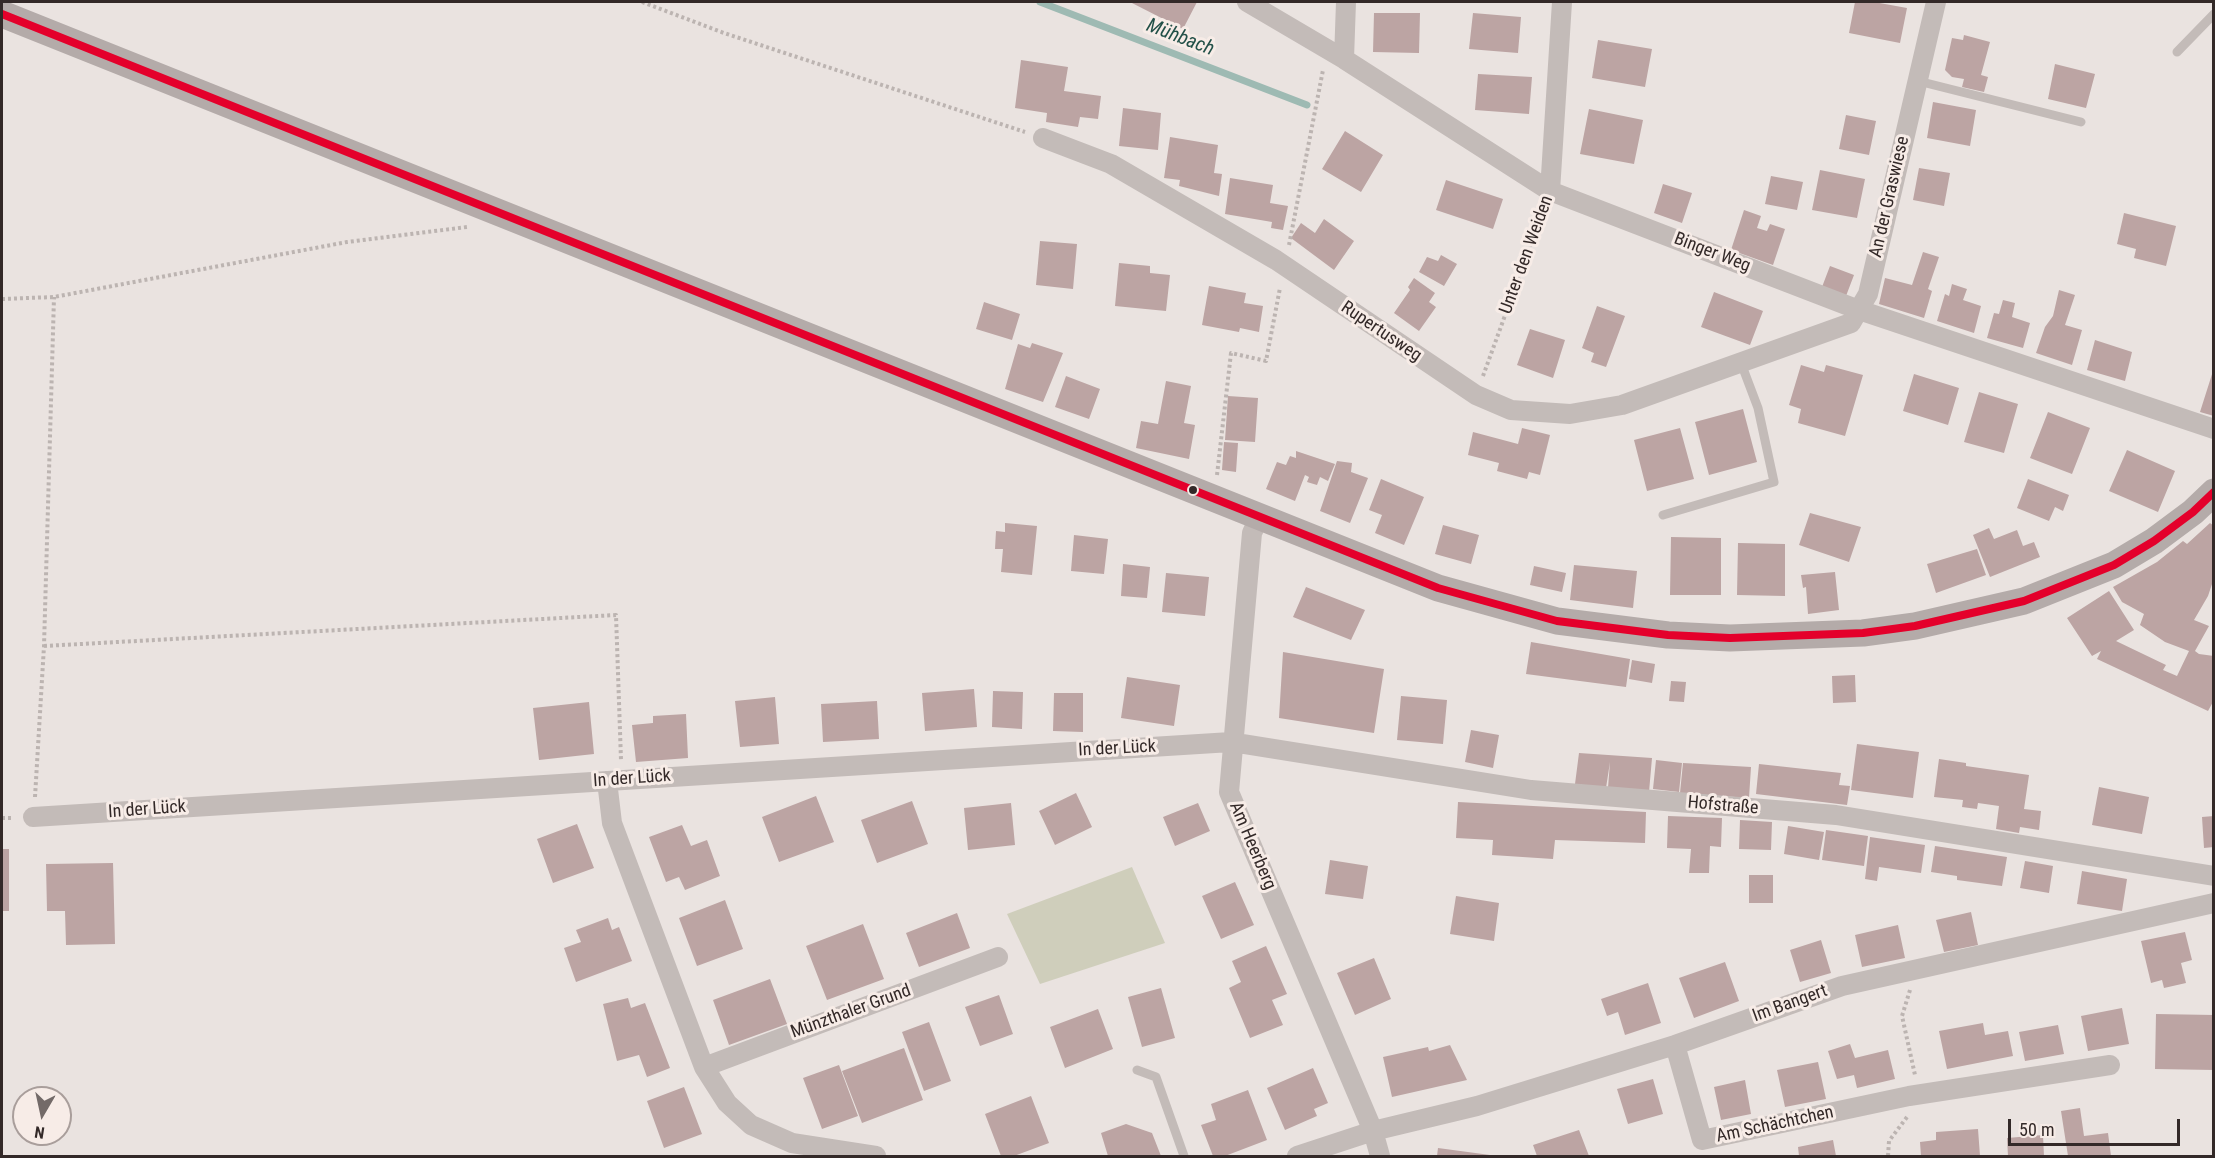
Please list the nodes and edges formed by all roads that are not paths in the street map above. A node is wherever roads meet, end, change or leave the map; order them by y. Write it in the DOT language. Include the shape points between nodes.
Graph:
graph roads {
  1 [pos="1247,2"];
  2 [pos="1346,2"];
  3 [pos="1562,2"];
  4 [pos="1936,2"];
  5 [pos="2,14"];
  6 [pos="2214,14"];
  7 [pos="2176,52"];
  8 [pos="1344,59"];
  9 [pos="1916,81"];
  10 [pos="2081,122"];
  11 [pos="1043,138"];
  12 [pos="1550,190"];
  13 [pos="1859,310"];
  14 [pos="1741,363"];
  15 [pos="2214,429"];
  16 [pos="2214,492"];
  17 [pos="1663,515"];
  18 [pos="1259,518"];
  19 [pos="1231,742"];
  20 [pos="615,780"];
  21 [pos="33,817"];
  22 [pos="2214,876"];
  23 [pos="2214,903"];
  24 [pos="998,957"];
  25 [pos="1676,1045"];
  26 [pos="2110,1065"];
  27 [pos="704,1066"];
  28 [pos="1137,1070"];
  29 [pos="1373,1131"];
  30 [pos="876,1156"];
  31 [pos="1184,1156"];
  32 [pos="1297,1156"];
  33 [pos="1380,1156"];
  1 -- 8 [label="street, Binger Weg"];
  2 -- 8 [label="street"];
  3 -- 12 [label="street, Unter den Weiden"];
  4 -- 9 [label="street, An der Graswiese"];
  5 -- 18 [label="main road"];
  6 -- 7 [label="lane"];
  8 -- 12 [label="street, Binger Weg"];
  9 -- 10 [label="lane"];
  9 -- 13 [label="street, An der Graswiese" via="1868,294"];
  11 -- 14 [label="street, Rupertusweg" via="1112,164 1276,260 1476,395 1511,410 1570,414 1622,405"];
  12 -- 13 [label="street, Binger Weg"];
  13 -- 14 [label="street, Rupertusweg" via="1851,323"];
  13 -- 15 [label="street, Binger Weg"];
  14 -- 17 [label="lane" via="1758,408 1774,482"];
  16 -- 18 [label="main road" via="2154,541 2114,565 2024,601 1915,626 1790,638 1668,635 1557,621 1438,588"];
  18 -- 19 [label="street, Am Heerberg" via="1252,532"];
  19 -- 20 [label="street, In der Lück"];
  19 -- 22 [label="street, Hofstraße" via="1531,790 1836,814"];
  19 -- 29 [label="street, Am Heerberg" via="1229,792"];
  20 -- 21 [label="street, In der Lück"];
  20 -- 27 [label="street" via="612,823"];
  23 -- 25 [label="street, Im Bangert" via="1842,986"];
  24 -- 27 [label="street, Münzthaler Grund"];
  25 -- 26 [label="street, Am Schächtchen" via="1702,1140 1909,1096"];
  25 -- 29 [label="street, Im Bangert" via="1478,1106"];
  27 -- 30 [label="street" via="728,1103 751,1125 792,1143"];
  28 -- 31 [label="lane" via="1156,1077"];
  29 -- 32 [label="street"];
  29 -- 33 [label="street, Am Heerberg"];
}
